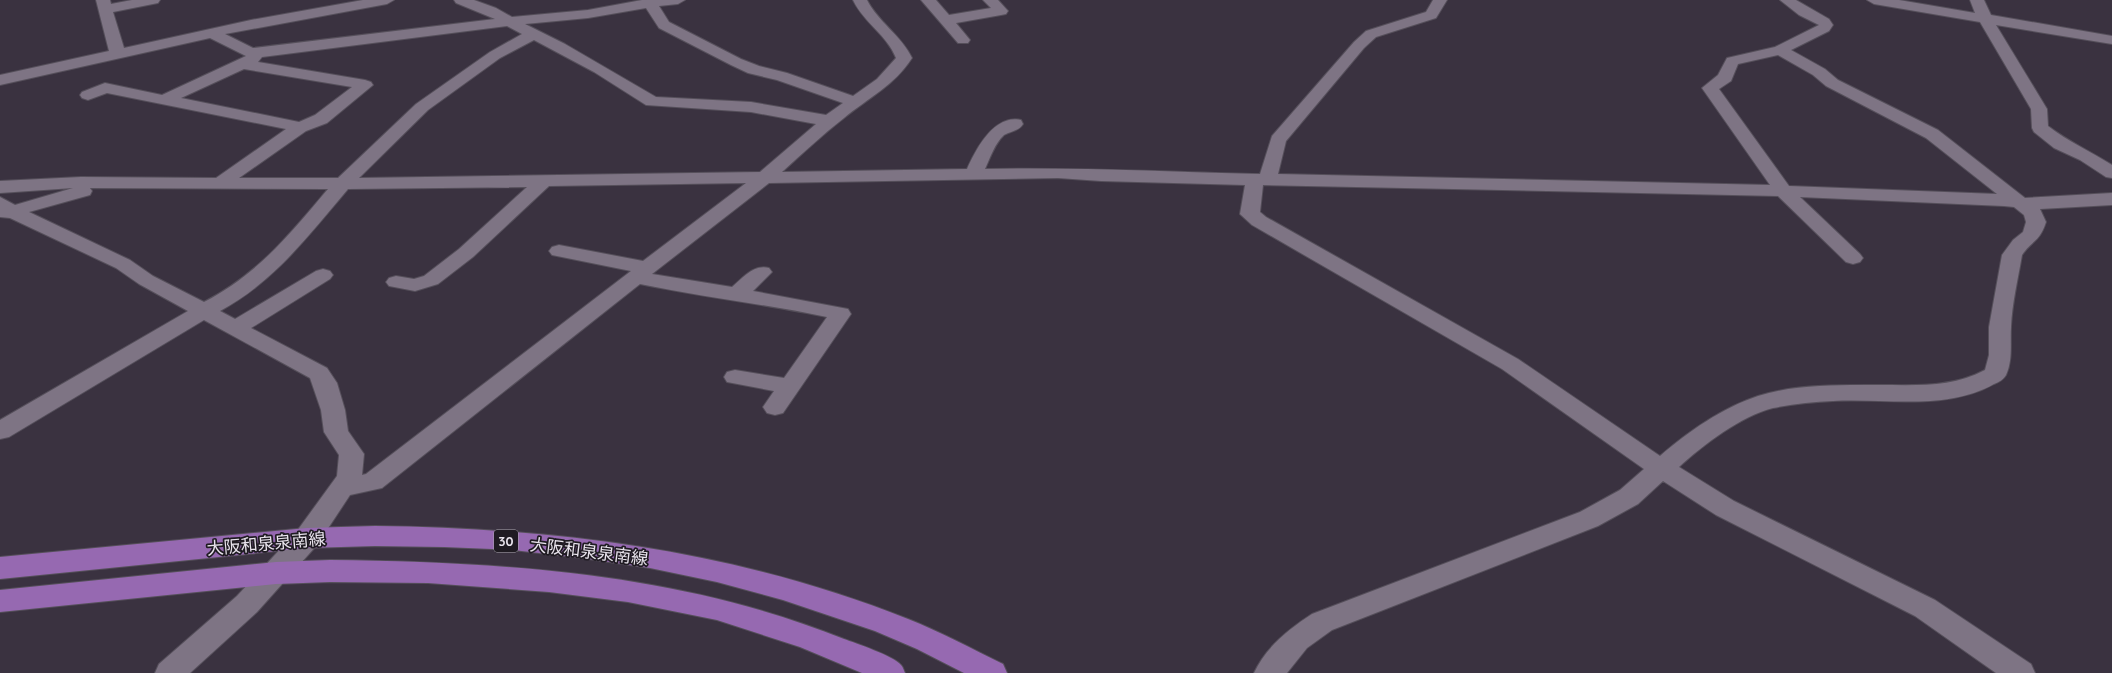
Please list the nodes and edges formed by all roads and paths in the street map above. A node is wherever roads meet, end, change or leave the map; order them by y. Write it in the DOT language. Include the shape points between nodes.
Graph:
graph roads {
  1 [pos="153,0"];
  2 [pos="387,0"];
  3 [pos="461,0"];
  4 [pos="678,0"];
  5 [pos="860,0"];
  6 [pos="928,0"];
  7 [pos="990,0"];
  8 [pos="1440,0"];
  9 [pos="1786,0"];
  10 [pos="1874,0"];
  11 [pos="1977,0"];
  12 [pos="650,3"];
  13 [pos="105,4"];
  14 [pos="1986,19"];
  15 [pos="946,20"];
  16 [pos="510,22"];
  17 [pos="212,33"];
  18 [pos="534,35"];
  19 [pos="963,40"];
  20 [pos="2112,40"];
  21 [pos="1780,50"];
  22 [pos="266,52"];
  23 [pos="118,54"];
  24 [pos="242,64"];
  25 [pos="0,80"];
  26 [pos="88,95"];
  27 [pos="164,100"];
  28 [pos="856,102"];
  29 [pos="829,121"];
  30 [pos="1016,124"];
  31 [pos="300,127"];
  32 [pos="2112,173"];
  33 [pos="974,174"];
  34 [pos="765,177"];
  35 [pos="1262,180"];
  36 [pos="544,181"];
  37 [pos="111,182"];
  38 [pos="220,183"];
  39 [pos="343,184"];
  40 [pos="0,187"];
  41 [pos="1783,191"];
  42 [pos="2112,199"];
  43 [pos="2022,202"];
  44 [pos="4,210"];
  45 [pos="558,252"];
  46 [pos="1853,258"];
  47 [pos="762,272"];
  48 [pos="643,273"];
  49 [pos="323,275"];
  50 [pos="396,282"];
  51 [pos="737,294"];
  52 [pos="205,311"];
  53 [pos="235,328"];
  54 [pos="735,377"];
  55 [pos="789,386"];
  56 [pos="774,407"];
  57 [pos="0,431"];
  58 [pos="1662,469"];
  59 [pos="343,487"];
  60 [pos="307,538"];
  61 [pos="0,568"];
  62 [pos="276,573"];
  63 [pos="0,602"];
  64 [pos="170,673"];
  65 [pos="890,673"];
  66 [pos="992,673"];
  67 [pos="1269,673"];
  68 [pos="2020,673"];
  1 -- 13 [label="street"];
  2 -- 17 [label="street"];
  3 -- 16 [label="street"];
  4 -- 12 [label="street"];
  5 -- 28 [label="street" via="901,49 904,58 889,78"];
  6 -- 15 [label="street"];
  7 -- 15 [label="street" via="1001,11"];
  8 -- 35 [label="street" via="1431,15 1371,34 1359,45 1278,140"];
  9 -- 21 [label="street" via="1819,18 1826,25"];
  10 -- 14 [label="street"];
  11 -- 14 [label="street"];
  12 -- 16 [label="street" via="588,14"];
  12 -- 28 [label="street" via="664,25 736,62"];
  13 -- 23 [label="street"];
  14 -- 20 [label="street"];
  14 -- 32 [label="street" via="2039,110 2040,128 2060,144 2086,156"];
  15 -- 19 [label="street"];
  16 -- 18 [label="street"];
  16 -- 22 [label="street"];
  17 -- 22 [label="street" via="251,53"];
  17 -- 23 [label="street"];
  18 -- 29 [label="street" via="599,69 652,102 751,107"];
  18 -- 39 [label="street" via="495,55 422,107"];
  21 -- 41 [label="street" via="1732,61 1725,78 1710,88"];
  21 -- 43 [label="street" via="1819,72 1832,83 1932,134"];
  22 -- 24 [label="street"];
  23 -- 25 [label="street"];
  24 -- 27 [label="street"];
  24 -- 31 [label="street" via="365,85 321,119"];
  26 -- 27 [label="street" via="105,88"];
  27 -- 31 [label="street"];
  28 -- 29 [label="street"];
  29 -- 34 [label="street"];
  30 -- 33 [label="street" via="998,132 983,153"];
  31 -- 38 [label="street"];
  33 -- 34 [label="street"];
  33 -- 35 [label="street" via="1058,173"];
  34 -- 36 [label="street"];
  34 -- 48 [label="street" via="713,221 682,241"];
  35 -- 41 [label="street"];
  35 -- 58 [label="street" via="1250,214 1259,221 1510,364"];
  36 -- 39 [label="street"];
  36 -- 50 [label="street" via="466,252 430,280 415,285"];
  37 -- 38 [label="street"];
  37 -- 40 [label="street"];
  37 -- 44 [label="street"];
  38 -- 39 [label="street"];
  39 -- 52 [label="street" via="277,260 228,298"];
  41 -- 43 [label="street"];
  41 -- 46 [label="street"];
  42 -- 43 [label="street" via="2030,204"];
  43 -- 58 [label="street" via="2034,213 2036,222 2032,235 2020,244 2012,255 2000,327 2000,355 1995,374 1979,383 1955,390 1928,393 1834,393 1766,402 1731,417 1686,447"];
  44 -- 52 [label="street" via="123,264 146,280"];
  45 -- 48 [label="street"];
  47 -- 51 [label="street"];
  48 -- 51 [label="street" via="674,285"];
  48 -- 59 [label="street" via="372,482"];
  49 -- 53 [label="street"];
  51 -- 55 [label="street" via="840,314"];
  52 -- 53 [label="street"];
  52 -- 57 [label="street" via="170,329"];
  53 -- 59 [label="street" via="319,373 325,383 333,410 336,432 352,454 349,477"];
  54 -- 55 [label="street"];
  55 -- 56 [label="street"];
  58 -- 67 [label="street" via="1629,497 1589,519 1322,622 1297,640"];
  58 -- 68 [label="street" via="1724,508 1926,608"];
  59 -- 60 [label="street"];
  60 -- 61 [label="main road, 大阪和泉泉南線 / 30"];
  60 -- 62 [label="street"];
  60 -- 66 [label="main road, 大阪和泉泉南線 / 30" via="457,538 557,545 663,560 751,580 822,601 906,631"];
  62 -- 63 [label="main road, 大阪和泉泉南線"];
  62 -- 64 [label="street" via="247,604"];
  62 -- 65 [label="main road, 大阪和泉泉南線" via="428,572 549,581 628,591 725,611 808,637"];
}
